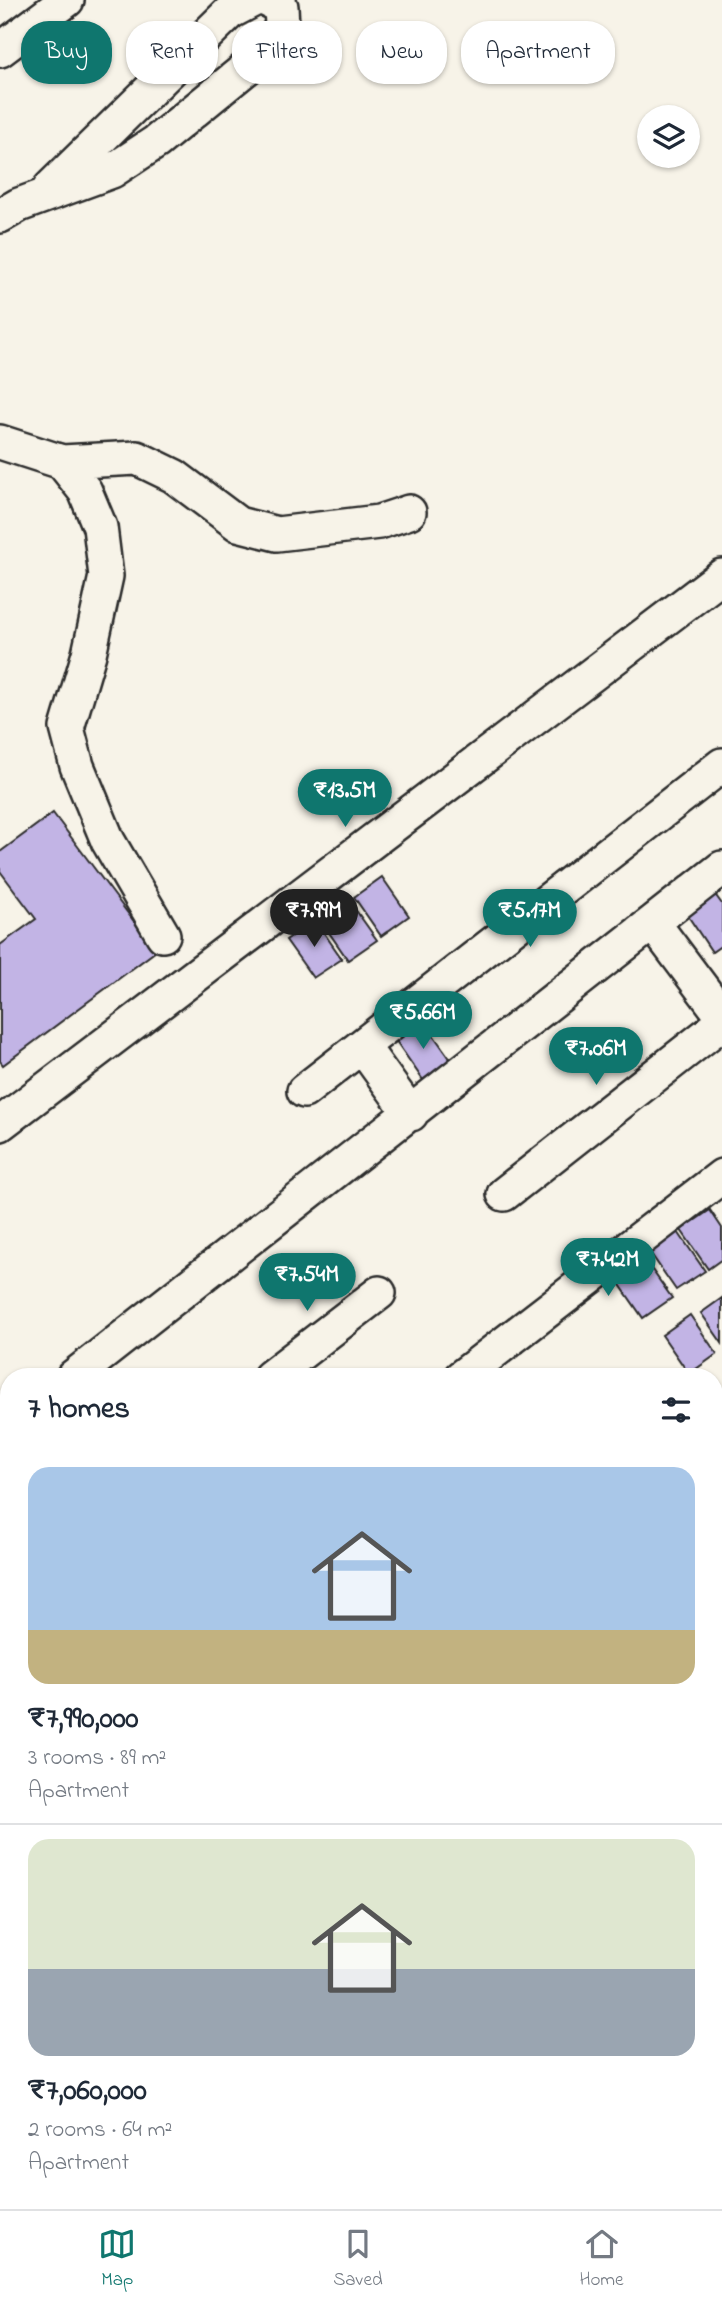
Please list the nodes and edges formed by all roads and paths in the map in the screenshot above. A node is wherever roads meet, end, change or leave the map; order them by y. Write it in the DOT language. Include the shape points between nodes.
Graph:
graph roads {
  1 [pos="67,0"];
  2 [pos="253,0"];
  3 [pos="267,0"];
  4 [pos="0,50"];
  5 [pos="41,197"];
  6 [pos="0,216"];
  7 [pos="0,442"];
  8 [pos="62,462"];
  9 [pos="409,512"];
  10 [pos="722,576"];
  11 [pos="722,765"];
  12 [pos="722,869"];
  13 [pos="653,923"];
  14 [pos="163,935"];
  15 [pos="722,1015"];
  16 [pos="722,1023"];
  17 [pos="362,1046"];
  18 [pos="304,1091"];
  19 [pos="411,1114"];
  20 [pos="0,1124"];
  21 [pos="722,1176"];
  22 [pos="504,1194"];
  23 [pos="379,1293"];
  24 [pos="85,1368"];
  25 [pos="282,1368"];
  26 [pos="473,1368"];
  1 -- 4 [label="street"];
  2 -- 5 [label="street" via="230,12"];
  3 -- 5 [label="street" via="281,7 282,26 265,53 156,142 112,171"];
  5 -- 6 [label="street"];
  7 -- 8 [label="street"];
  8 -- 9 [label="street" via="137,458 174,476 238,524 277,534 379,522"];
  8 -- 14 [label="street" via="85,491 100,527 106,576 67,728 77,766 108,841"];
  10 -- 20 [label="street"];
  11 -- 17 [label="street"];
  12 -- 13 [label="street"];
  13 -- 15 [label="street"];
  13 -- 19 [label="street"];
  16 -- 22 [label="street"];
  17 -- 18 [label="street"];
  17 -- 19 [label="street"];
  19 -- 24 [label="street"];
  21 -- 26 [label="street"];
  23 -- 25 [label="street"];
}
